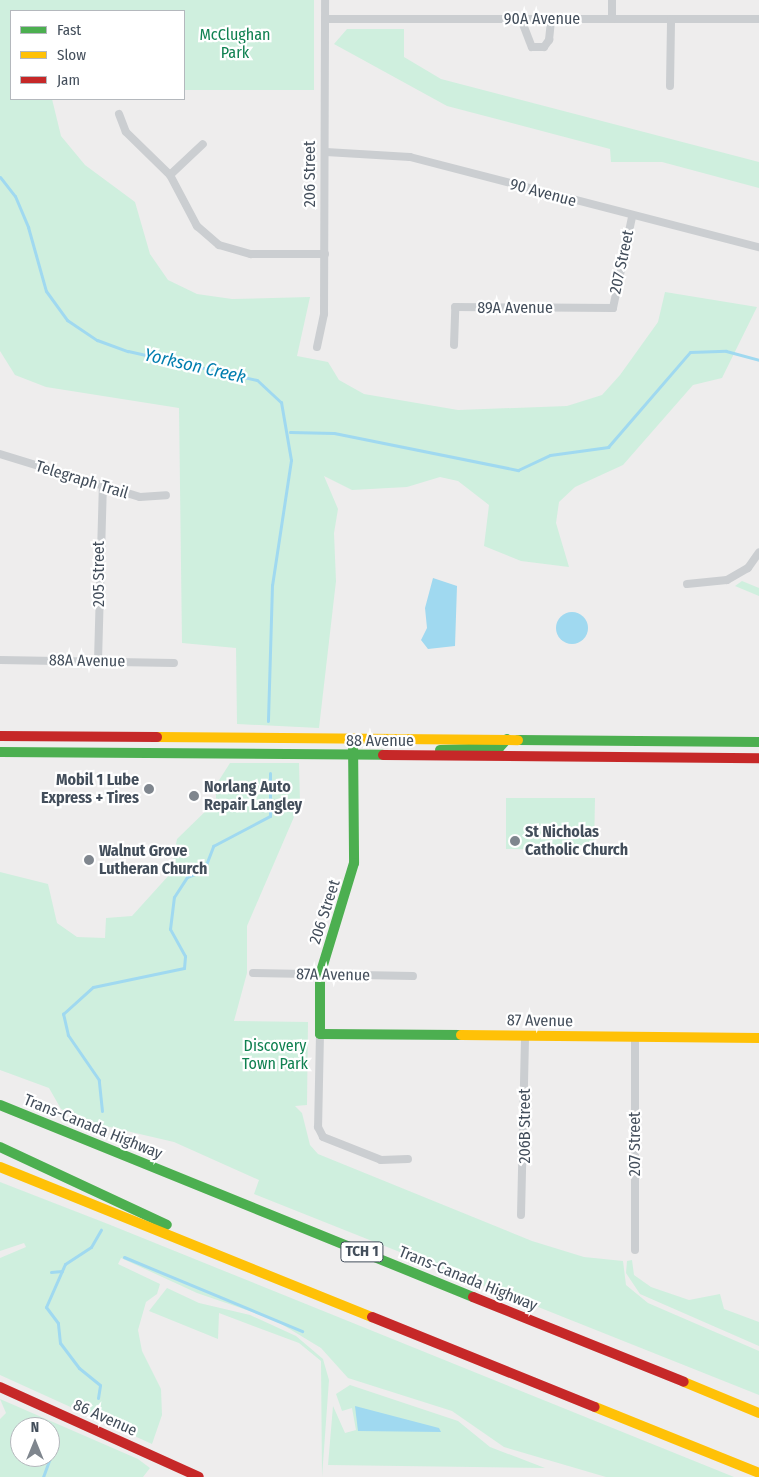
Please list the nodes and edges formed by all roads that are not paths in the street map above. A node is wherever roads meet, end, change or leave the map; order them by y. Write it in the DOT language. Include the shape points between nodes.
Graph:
graph roads {
  1 [pos="325,0"];
  2 [pos="612,0"];
  3 [pos="325,18"];
  4 [pos="612,18"];
  5 [pos="521,19"];
  6 [pos="671,19"];
  7 [pos="759,19"];
  8 [pos="551,20"];
  9 [pos="670,86"];
  10 [pos="119,114"];
  11 [pos="203,144"];
  12 [pos="326,152"];
  13 [pos="170,175"];
  14 [pos="632,217"];
  15 [pos="759,248"];
  16 [pos="325,254"];
  17 [pos="613,308"];
  18 [pos="454,345"];
  19 [pos="317,347"];
  20 [pos="0,454"];
  21 [pos="103,487"];
  22 [pos="166,494"];
  23 [pos="759,552"];
  24 [pos="688,584"];
  25 [pos="0,660"];
  26 [pos="98,661"];
  27 [pos="174,662"];
  28 [pos="0,736"];
  29 [pos="132,737"];
  30 [pos="353,739"];
  31 [pos="507,739"];
  32 [pos="759,742"];
  33 [pos="0,752"];
  34 [pos="132,754"];
  35 [pos="353,756"];
  36 [pos="420,757"];
  37 [pos="759,758"];
  38 [pos="253,973"];
  39 [pos="320,975"];
  40 [pos="413,976"];
  41 [pos="320,1034"];
  42 [pos="526,1036"];
  43 [pos="634,1037"];
  44 [pos="759,1038"];
  45 [pos="0,1105"];
  46 [pos="0,1113"];
  47 [pos="0,1147"];
  48 [pos="115,1152"];
  49 [pos="408,1159"];
  50 [pos="0,1167"];
  51 [pos="521,1215"];
  52 [pos="636,1250"];
  53 [pos="266,1275"];
  54 [pos="0,1387"];
  55 [pos="759,1413"];
  56 [pos="759,1473"];
  57 [pos="198,1477"];
  1 -- 3 [label="street, 206 Street"];
  2 -- 4 [label="street"];
  3 -- 5 [label="street, 90A Avenue"];
  3 -- 12 [label="street, 206 Street"];
  4 -- 6 [label="street, 90A Avenue"];
  4 -- 8 [label="street, 90A Avenue"];
  5 -- 8 [label="street, 90A Avenue"];
  5 -- 8 [label="street" via="532,47 544,46 549,40"];
  6 -- 7 [label="street, 90A Avenue"];
  6 -- 9 [label="street"];
  10 -- 13 [label="street" via="126,132"];
  11 -- 13 [label="street"];
  12 -- 14 [label="street, 90 Avenue" via="400,155"];
  12 -- 16 [label="street, 206 Street"];
  13 -- 16 [label="street" via="197,226 219,245 251,254"];
  14 -- 15 [label="street, 90 Avenue"];
  14 -- 17 [label="street, 207 Street"];
  16 -- 19 [label="street, 206 Street" via="324,314"];
  17 -- 18 [label="street, 89A Avenue" via="455,307"];
  20 -- 21 [label="street, Telegraph Trail"];
  21 -- 22 [label="street, Telegraph Trail" via="140,497"];
  21 -- 26 [label="street, 205 Street"];
  23 -- 24 [label="street" via="748,568 727,580"];
  25 -- 26 [label="street, 88A Avenue"];
  26 -- 27 [label="street, 88A Avenue"];
  28 -- 29 [label="main road, 88 Avenue"];
  29 -- 30 [label="main road, 88 Avenue"];
  29 -- 34 [label="main road"];
  30 -- 31 [label="main road, 88 Avenue"];
  30 -- 35 [label="main road, 206 Street"];
  31 -- 32 [label="main road, 88 Avenue"];
  31 -- 36 [label="main road" via="499,748 435,750"];
  33 -- 34 [label="main road, 88 Avenue"];
  34 -- 35 [label="main road, 88 Avenue"];
  35 -- 36 [label="main road, 88 Avenue"];
  35 -- 39 [label="main road, 206 Street" via="356,830 350,888"];
  36 -- 37 [label="main road, 88 Avenue"];
  38 -- 39 [label="street, 87A Avenue"];
  39 -- 40 [label="street, 87A Avenue"];
  39 -- 41 [label="main road, 206 Street"];
  41 -- 42 [label="main road, 87 Avenue"];
  41 -- 49 [label="street, 206 Street" via="318,1127 332,1144 381,1160"];
  42 -- 43 [label="main road, 87 Avenue"];
  42 -- 51 [label="street, 206B Street"];
  43 -- 44 [label="main road, 87 Avenue"];
  43 -- 52 [label="street, 207 Street"];
  45 -- 48 [label="main road, Trans-Canada Highway / TCH 1"];
  46 -- 48 [label="main road"];
  47 -- 53 [label="main road"];
  48 -- 55 [label="main road, Trans-Canada Highway / TCH 1"];
  50 -- 53 [label="main road"];
  53 -- 56 [label="main road"];
  54 -- 57 [label="main road, 86 Avenue"];
}
